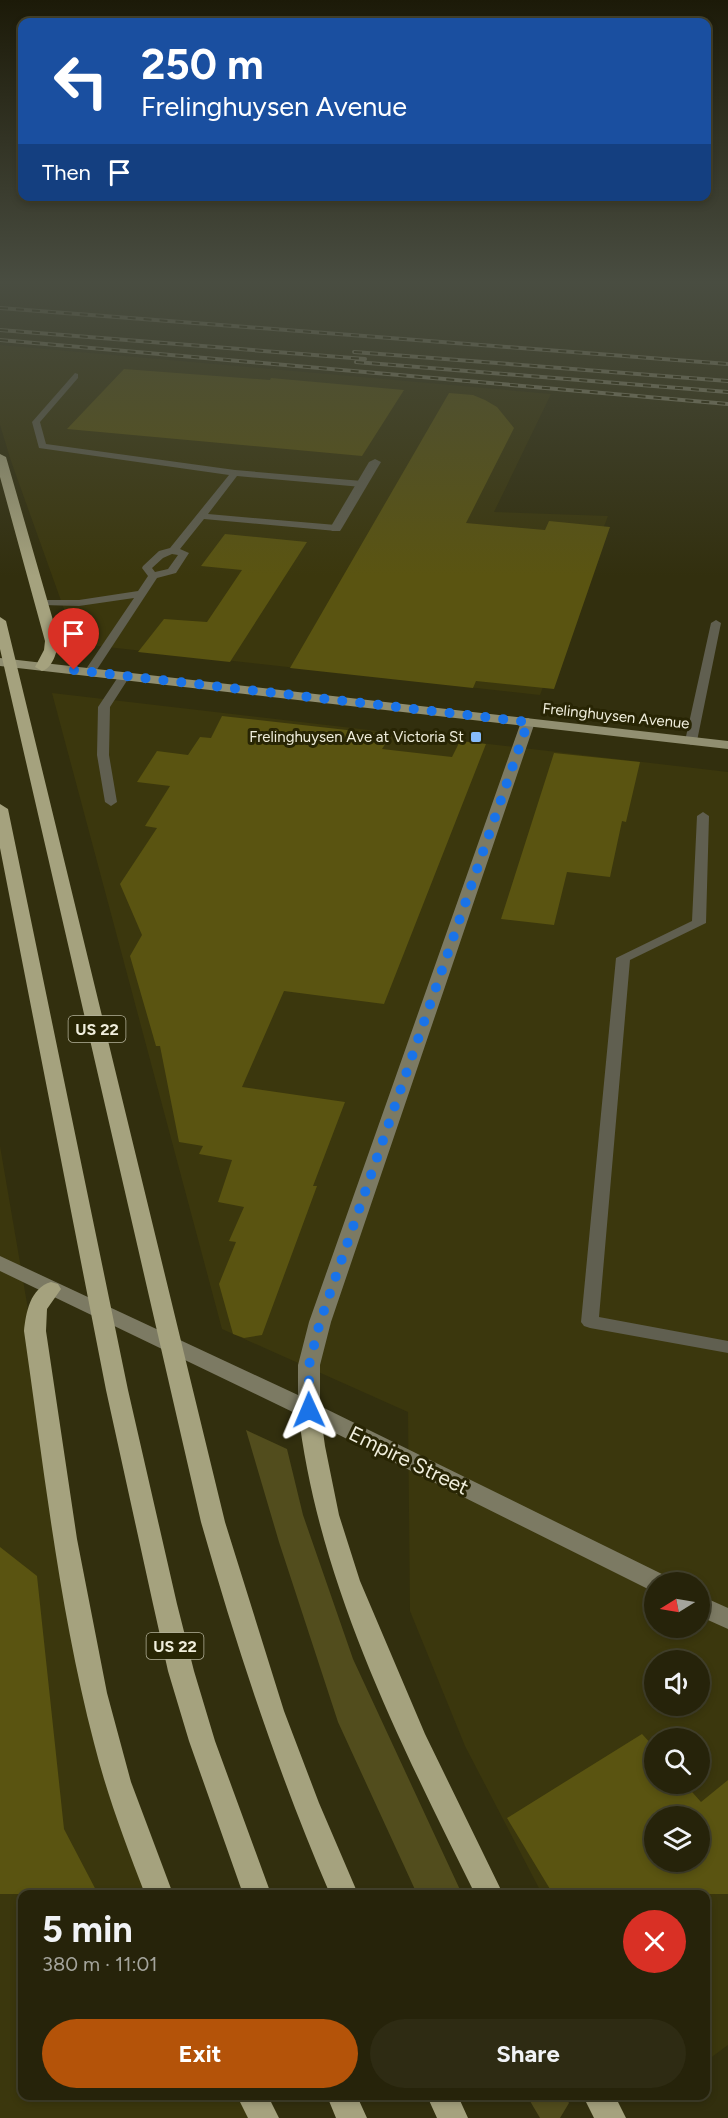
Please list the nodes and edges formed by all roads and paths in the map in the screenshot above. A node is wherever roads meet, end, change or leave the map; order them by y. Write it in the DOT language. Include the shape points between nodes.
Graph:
graph roads {
  1 [pos="73,379"];
  2 [pos="0,457"];
  3 [pos="375,462"];
  4 [pos="235,473"];
  5 [pos="362,484"];
  6 [pos="201,516"];
  7 [pos="336,528"];
  8 [pos="174,550"];
  9 [pos="153,576"];
  10 [pos="143,593"];
  11 [pos="42,602"];
  12 [pos="0,621"];
  13 [pos="716,623"];
  14 [pos="0,662"];
  15 [pos="42,667"];
  16 [pos="90,672"];
  17 [pos="124,676"];
  18 [pos="528,722"];
  19 [pos="691,741"];
  20 [pos="728,745"];
  21 [pos="111,802"];
  22 [pos="0,809"];
  23 [pos="704,816"];
  24 [pos="0,1263"];
  25 [pos="51,1289"];
  26 [pos="728,1347"];
  27 [pos="309,1410"];
  28 [pos="644,1577"];
  29 [pos="710,1610"];
  30 [pos="728,1619"];
  31 [pos="158,1890"];
  32 [pos="255,1890"];
  33 [pos="342,1890"];
  34 [pos="487,1890"];
  35 [pos="254,2100"];
  36 [pos="344,2100"];
  37 [pos="444,2100"];
  38 [pos="600,2100"];
  39 [pos="264,2118"];
  40 [pos="352,2118"];
  41 [pos="453,2118"];
  42 [pos="611,2118"];
  1 -- 4 [label="lane" via="36,422 42,446"];
  2 -- 11 [label="highway"];
  3 -- 5 [label="street"];
  4 -- 5 [label="lane"];
  4 -- 6 [label="lane"];
  5 -- 7 [label="street"];
  6 -- 7 [label="lane"];
  6 -- 8 [label="lane"];
  8 -- 9 [label="lane" via="162,552 147,568"];
  8 -- 9 [label="lane" via="183,553 172,570"];
  9 -- 10 [label="lane"];
  10 -- 11 [label="lane" via="79,603"];
  10 -- 16 [label="lane"];
  11 -- 15 [label="highway" via="52,641"];
  12 -- 33 [label="highway, US 22" via="227,1573 299,1789"];
  13 -- 19 [label="lane"];
  14 -- 15 [label="main road, Frelinghuysen Avenue"];
  15 -- 16 [label="main road, Frelinghuysen Avenue"];
  16 -- 17 [label="main road, Frelinghuysen Avenue"];
  17 -- 18 [label="main road, Frelinghuysen Avenue"];
  17 -- 21 [label="lane" via="104,707 103,754"];
  18 -- 19 [label="main road, Frelinghuysen Avenue"];
  18 -- 27 [label="street" via="320,1322 309,1365"];
  19 -- 20 [label="main road, Frelinghuysen Avenue"];
  22 -- 32 [label="highway, US 22" via="117,1390 180,1671 226,1814"];
  23 -- 26 [label="lane" via="699,923 623,958 590,1322"];
  24 -- 25 [label="street, Empire Street"];
  25 -- 27 [label="street, Empire Street"];
  25 -- 31 [label="highway" via="37,1308 35,1331 79,1616 107,1745"];
  27 -- 28 [label="street, Empire Street"];
  27 -- 34 [label="highway" via="323,1506 350,1588 400,1709"];
  29 -- 30 [label="street"];
  35 -- 39 [label="highway"];
  36 -- 40 [label="highway"];
  37 -- 41 [label="highway"];
  38 -- 42 [label="highway"];
}
